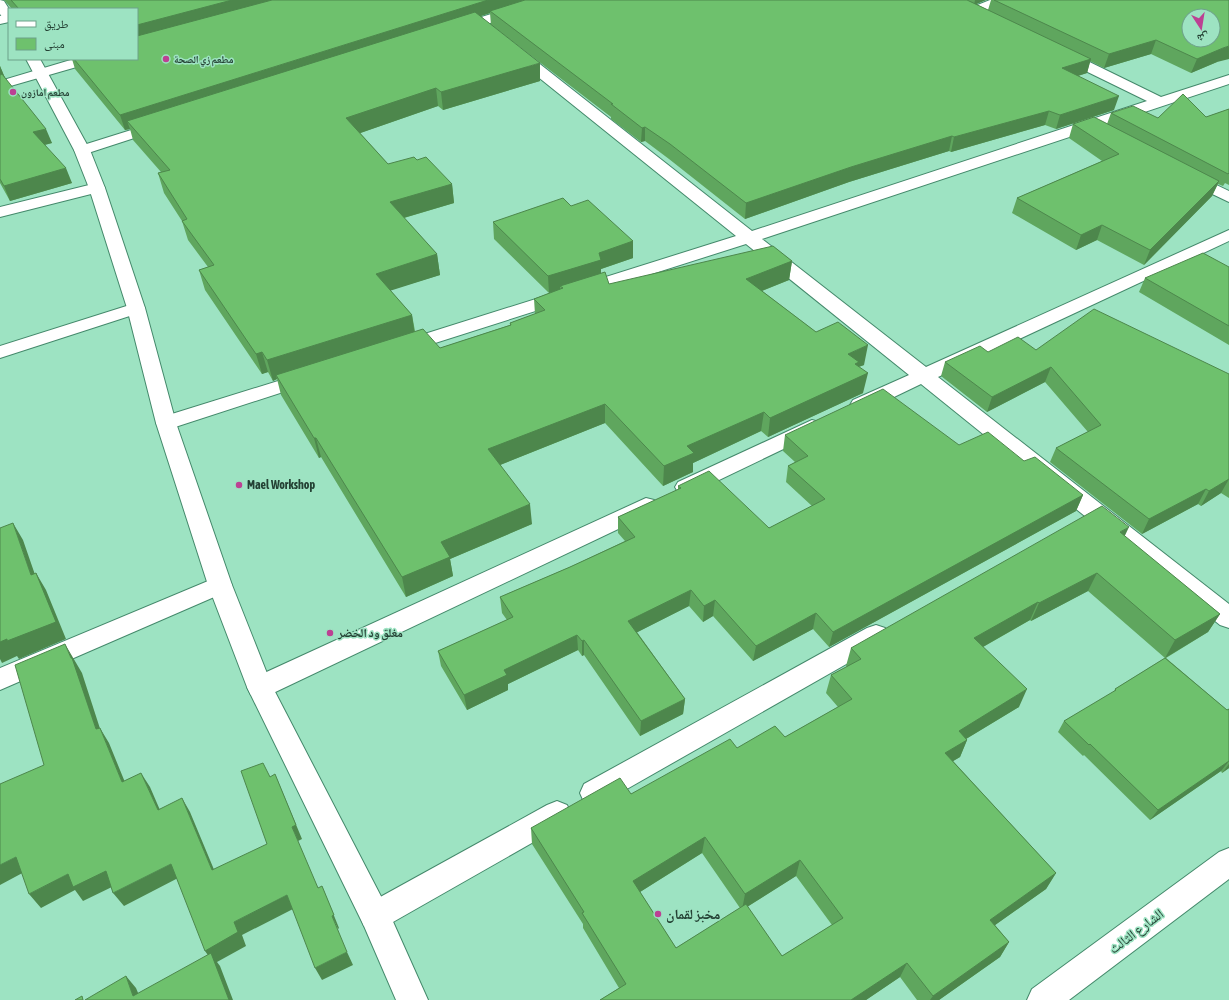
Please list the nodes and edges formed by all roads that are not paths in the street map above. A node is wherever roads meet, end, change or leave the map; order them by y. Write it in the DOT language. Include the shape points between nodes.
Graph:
graph roads {
  1 [pos="550,0"];
  2 [pos="1001,0"];
  3 [pos="0,4"];
  4 [pos="8,16"];
  5 [pos="989,18"];
  6 [pos="478,22"];
  7 [pos="448,32"];
  8 [pos="1053,49"];
  9 [pos="82,60"];
  10 [pos="37,66"];
  11 [pos="1229,79"];
  12 [pos="0,85"];
  13 [pos="1160,102"];
  14 [pos="172,121"];
  15 [pos="1091,125"];
  16 [pos="1112,136"];
  17 [pos="82,150"];
  18 [pos="1174,168"];
  19 [pos="97,188"];
  20 [pos="1229,197"];
  21 [pos="0,212"];
  22 [pos="1229,235"];
  23 [pos="750,237"];
  24 [pos="136,308"];
  25 [pos="0,352"];
  26 [pos="386,353"];
  27 [pos="325,372"];
  28 [pos="922,375"];
  29 [pos="166,423"];
  30 [pos="220,585"];
  31 [pos="1229,618"];
  32 [pos="894,625"];
  33 [pos="0,679"];
  34 [pos="260,687"];
  35 [pos="1229,862"];
  36 [pos="375,916"];
  37 [pos="412,1000"];
  38 [pos="1043,1000"];
  1 -- 6 [label="street"];
  2 -- 5 [label="street" via="968,8"];
  3 -- 4 [label="street"];
  6 -- 7 [label="street"];
  6 -- 23 [label="street"];
  8 -- 13 [label="street"];
  9 -- 10 [label="street"];
  10 -- 12 [label="street"];
  10 -- 17 [label="street"];
  11 -- 13 [label="street"];
  13 -- 15 [label="street"];
  14 -- 17 [label="street"];
  15 -- 16 [label="street"];
  15 -- 23 [label="street"];
  17 -- 19 [label="street"];
  18 -- 20 [label="street"];
  19 -- 21 [label="street"];
  19 -- 24 [label="street"];
  22 -- 28 [label="street"];
  23 -- 26 [label="street"];
  23 -- 28 [label="street"];
  24 -- 25 [label="street"];
  24 -- 29 [label="street"];
  27 -- 29 [label="street"];
  28 -- 31 [label="street" via="1084,518"];
  28 -- 34 [label="street"];
  29 -- 30 [label="street"];
  30 -- 33 [label="street"];
  30 -- 34 [label="street"];
  32 -- 36 [label="street"];
  34 -- 36 [label="street"];
  35 -- 38 [label="street, الشارع الثالث"];
  36 -- 37 [label="street"];
}
